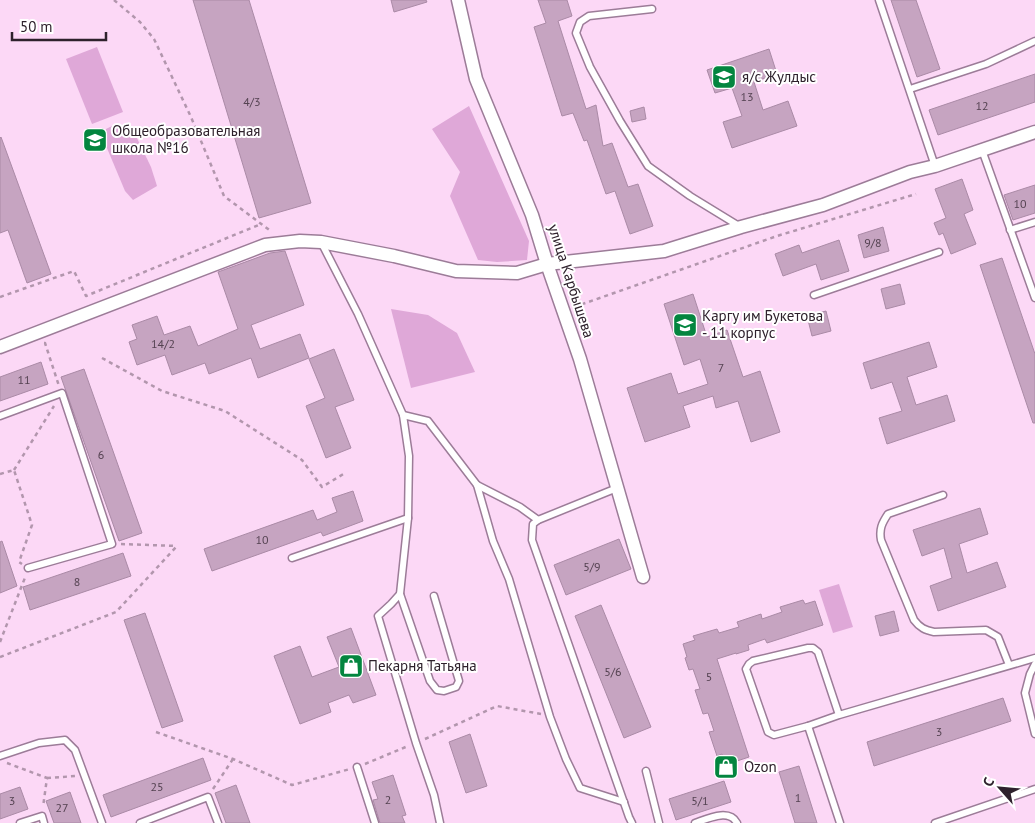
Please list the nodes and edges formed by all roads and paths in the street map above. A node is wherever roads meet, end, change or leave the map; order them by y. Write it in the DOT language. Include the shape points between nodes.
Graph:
graph roads {
  1 [pos="114,0"];
  2 [pos="458,0"];
  3 [pos="879,0"];
  4 [pos="652,9"];
  5 [pos="1035,41"];
  6 [pos="910,90"];
  7 [pos="1035,132"];
  8 [pos="982,150"];
  9 [pos="935,166"];
  10 [pos="916,194"];
  11 [pos="1035,222"];
  12 [pos="261,224"];
  13 [pos="741,227"];
  14 [pos="1010,230"];
  15 [pos="288,242"];
  16 [pos="321,242"];
  17 [pos="938,252"];
  18 [pos="547,264"];
  19 [pos="814,295"];
  20 [pos="0,297"];
  21 [pos="1035,298"];
  22 [pos="563,311"];
  23 [pos="36,346"];
  24 [pos="0,347"];
  25 [pos="102,358"];
  26 [pos="62,393"];
  27 [pos="403,414"];
  28 [pos="0,416"];
  29 [pos="14,470"];
  30 [pos="345,473"];
  31 [pos="0,474"];
  32 [pos="476,485"];
  33 [pos="617,488"];
  34 [pos="943,495"];
  35 [pos="408,518"];
  36 [pos="538,520"];
  37 [pos="112,544"];
  38 [pos="292,558"];
  39 [pos="28,568"];
  40 [pos="643,577"];
  41 [pos="400,594"];
  42 [pos="434,596"];
  43 [pos="0,642"];
  44 [pos="0,657"];
  45 [pos="1035,658"];
  46 [pos="1035,664"];
  47 [pos="1009,665"];
  48 [pos="839,715"];
  49 [pos="550,717"];
  50 [pos="808,726"];
  51 [pos="156,732"];
  52 [pos="1035,734"];
  53 [pos="416,743"];
  54 [pos="0,756"];
  55 [pos="233,759"];
  56 [pos="0,760"];
  57 [pos="357,767"];
  58 [pos="646,771"];
  59 [pos="85,776"];
  60 [pos="47,778"];
  61 [pos="1035,789"];
  62 [pos="208,797"];
  63 [pos="624,802"];
  64 [pos="43,819"];
  65 [pos="20,823"];
  66 [pos="102,823"];
  67 [pos="140,823"];
  68 [pos="218,823"];
  69 [pos="374,823"];
  70 [pos="440,823"];
  71 [pos="632,823"];
  72 [pos="659,823"];
  73 [pos="695,823"];
  74 [pos="737,823"];
  75 [pos="840,823"];
  76 [pos="936,823"];
  1 -- 12 [label="path" via="154,39 224,196"];
  2 -- 18 [label="street, улица Карбышева" via="476,79 532,215"];
  3 -- 6 [label="lane"];
  4 -- 13 [label="lane" via="589,16 580,22 576,33 590,67 648,166"];
  5 -- 6 [label="lane" via="986,64"];
  6 -- 9 [label="lane"];
  7 -- 8 [label="street"];
  8 -- 9 [label="street"];
  8 -- 14 [label="lane"];
  9 -- 13 [label="street" via="910,172 823,205"];
  10 -- 22 [label="path" via="777,236"];
  11 -- 14 [label="lane"];
  12 -- 15 [label="path"];
  12 -- 20 [label="path" via="86,296 74,271"];
  13 -- 18 [label="street" via="664,251"];
  14 -- 21 [label="lane"];
  15 -- 16 [label="street"];
  15 -- 24 [label="street" via="266,245"];
  16 -- 18 [label="street" via="456,271 517,273"];
  16 -- 27 [label="lane"];
  17 -- 19 [label="lane"];
  18 -- 22 [label="street, улица Карбышева"];
  22 -- 33 [label="street, улица Карбышева"];
  23 -- 26 [label="path" via="46,343"];
  25 -- 30 [label="path" via="162,391 225,411 302,460 322,487"];
  26 -- 28 [label="lane"];
  26 -- 29 [label="path"];
  26 -- 37 [label="lane"];
  27 -- 32 [label="lane" via="428,421"];
  27 -- 35 [label="lane" via="409,456"];
  29 -- 31 [label="path"];
  29 -- 39 [label="path" via="32,524 19,562"];
  32 -- 36 [label="lane"];
  32 -- 49 [label="lane" via="493,541 509,579"];
  33 -- 36 [label="lane"];
  33 -- 40 [label="street, улица Карбышева"];
  34 -- 47 [label="lane" via="888,514 880,532 881,540 919,626 934,632 986,630 998,637"];
  35 -- 38 [label="lane"];
  35 -- 41 [label="lane"];
  36 -- 63 [label="lane" via="532,524 532,540"];
  37 -- 39 [label="lane"];
  37 -- 44 [label="path" via="177,546 116,612"];
  39 -- 43 [label="path"];
  41 -- 42 [label="lane" via="430,681 437,690 444,691 456,688 459,681"];
  41 -- 53 [label="lane" via="378,616"];
  45 -- 47 [label="lane"];
  46 -- 52 [label="lane" via="1025,692"];
  47 -- 48 [label="lane"];
  48 -- 50 [label="lane"];
  48 -- 50 [label="lane" via="818,652 812,648 749,664 746,669 768,732 774,735"];
  49 -- 53 [label="path" via="497,706"];
  49 -- 63 [label="lane" via="580,788"];
  50 -- 75 [label="lane"];
  51 -- 55 [label="path"];
  53 -- 57 [label="path"];
  53 -- 70 [label="lane"];
  54 -- 59 [label="lane" via="39,743 65,740 76,750"];
  55 -- 57 [label="path" via="292,785"];
  55 -- 62 [label="path"];
  56 -- 60 [label="path"];
  57 -- 69 [label="lane"];
  58 -- 72 [label="lane"];
  59 -- 60 [label="path"];
  59 -- 66 [label="lane"];
  60 -- 64 [label="path"];
  61 -- 76 [label="lane"];
  62 -- 67 [label="lane"];
  62 -- 68 [label="lane"];
  63 -- 71 [label="lane"];
  64 -- 65 [label="lane"];
  73 -- 74 [label="lane" via="722,815 730,816"];
}
